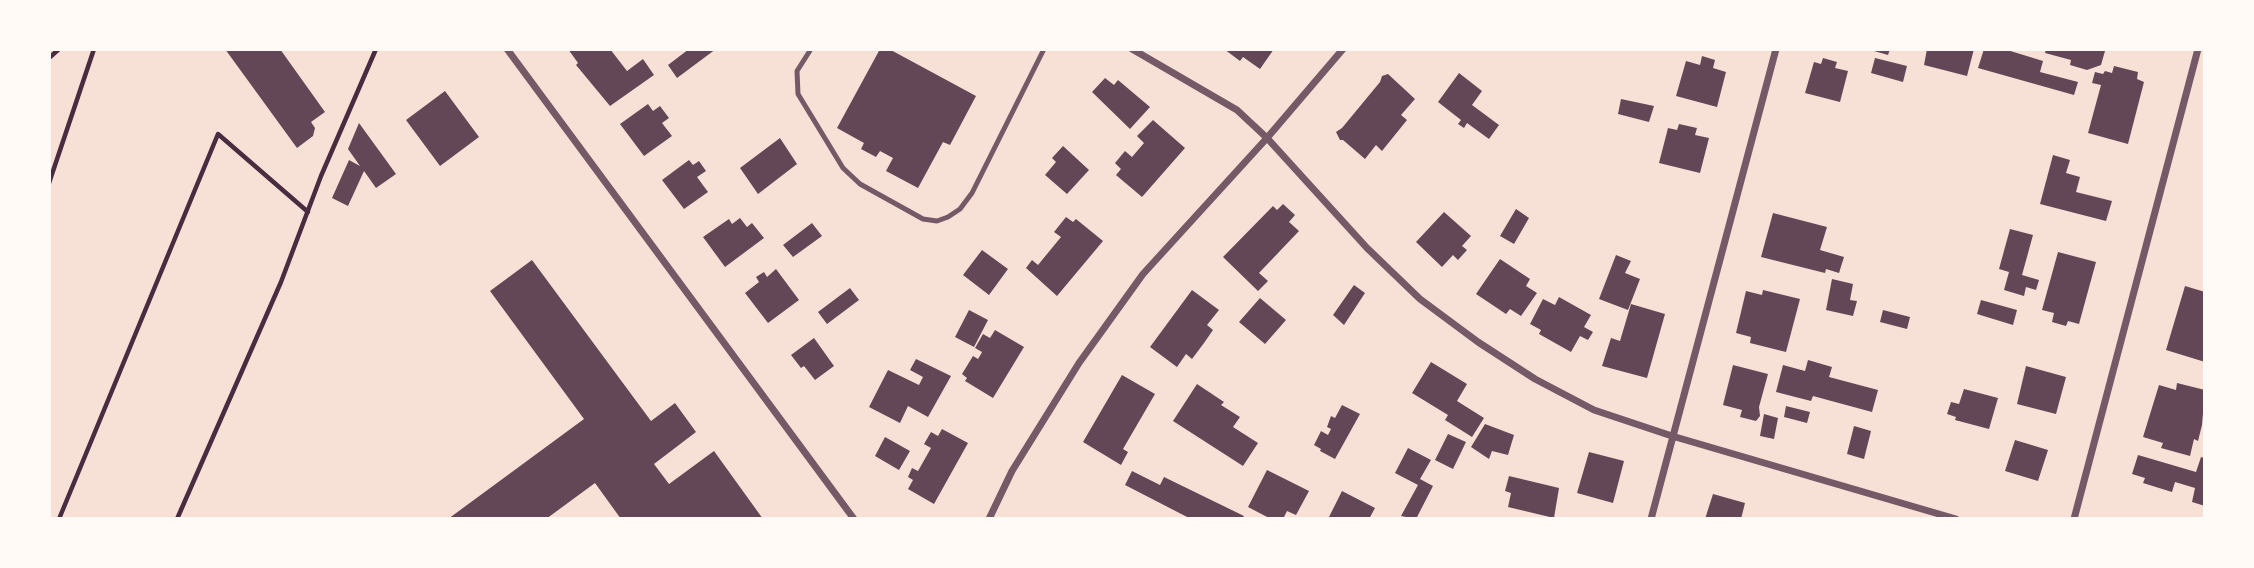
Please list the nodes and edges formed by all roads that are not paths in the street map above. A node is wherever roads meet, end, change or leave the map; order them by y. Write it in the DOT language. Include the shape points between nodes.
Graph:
graph roads {
  1 [pos="507,49"];
  2 [pos="811,49"];
  3 [pos="1044,49"];
  4 [pos="1132,49"];
  5 [pos="1343,49"];
  6 [pos="1776,49"];
  7 [pos="2198,49"];
  8 [pos="1267,138"];
  9 [pos="1672,436"];
  10 [pos="854,519"];
  11 [pos="989,519"];
  12 [pos="1651,519"];
  13 [pos="1956,519"];
  14 [pos="2074,519"];
  1 -- 10 [label="street"];
  2 -- 3 [label="lane" via="797,71 798,94 843,168 860,184 923,219 937,221 960,209 972,193"];
  4 -- 8 [label="street" via="1237,110"];
  5 -- 8 [label="street"];
  6 -- 9 [label="street"];
  7 -- 14 [label="street"];
  8 -- 9 [label="street" via="1367,248 1420,299 1478,342 1594,410"];
  8 -- 11 [label="street" via="1135,285 1079,363 1012,471"];
  9 -- 12 [label="street"];
  9 -- 13 [label="street"];
}
